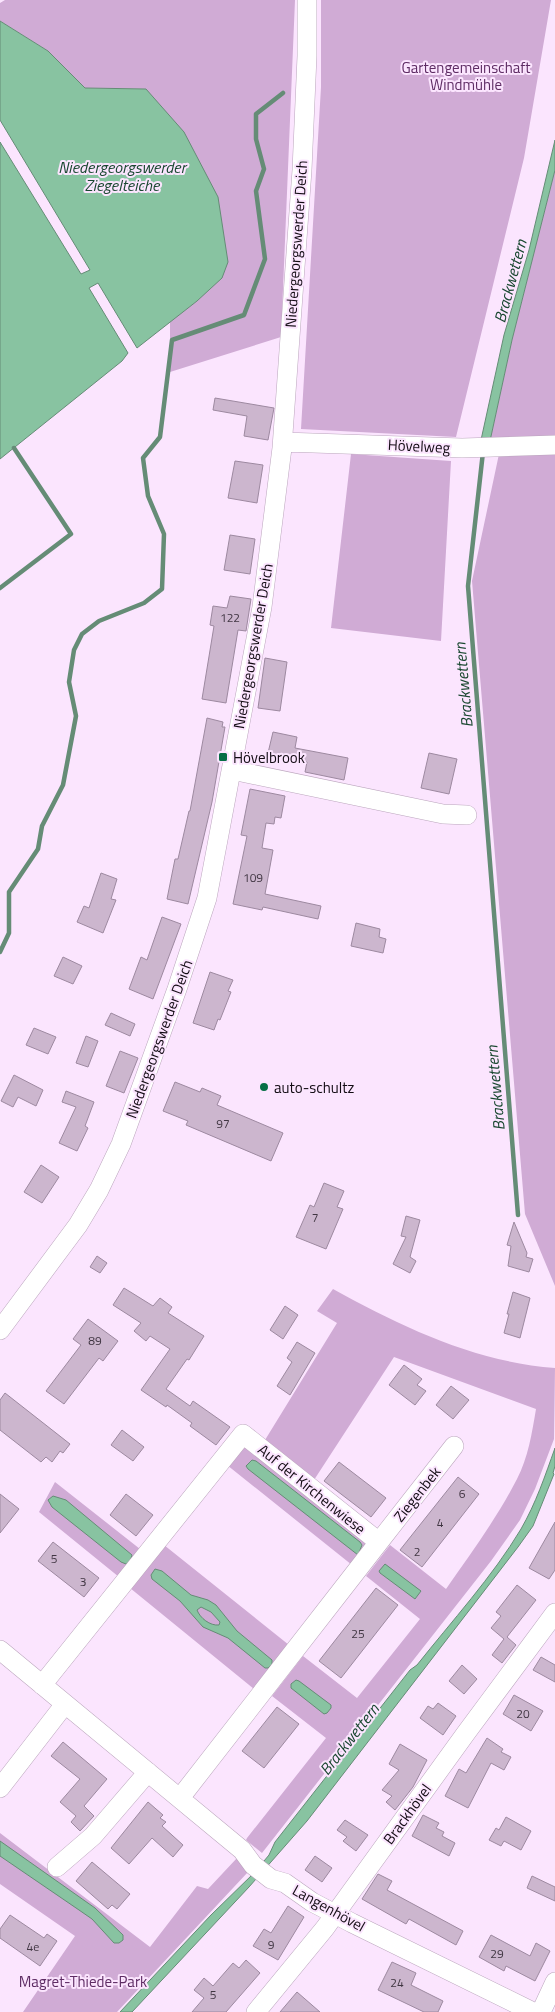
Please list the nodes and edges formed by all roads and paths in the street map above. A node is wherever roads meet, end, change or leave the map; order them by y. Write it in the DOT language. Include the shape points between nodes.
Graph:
graph roads {
  1 [pos="307,0"];
  2 [pos="283,442"];
  3 [pos="555,445"];
  4 [pos="232,770"];
  5 [pos="467,815"];
  6 [pos="0,1330"];
  7 [pos="454,1446"];
  8 [pos="379,1542"];
  9 [pos="555,1613"];
  10 [pos="0,1650"];
  11 [pos="42,1685"];
  12 [pos="65,1704"];
  13 [pos="148,1772"];
  14 [pos="0,1788"];
  15 [pos="180,1798"];
  16 [pos="57,1867"];
  17 [pos="335,1914"];
  18 [pos="555,1982"];
  19 [pos="256,2012"];
  20 [pos="533,2012"];
  21 [pos="540,2012"];
  1 -- 2 [label="street, Niedergeorgswerder Deich" via="302,170"];
  2 -- 3 [label="street, Hövelweg" via="477,448"];
  2 -- 4 [label="street, Niedergeorgswerder Deich" via="262,607"];
  4 -- 5 [label="street" via="443,814"];
  4 -- 6 [label="street, Niedergeorgswerder Deich" via="207,898 121,1144 78,1225"];
  7 -- 8 [label="street, Ziegenbek"];
  8 -- 11 [label="street, Auf der Kirchenwiese" via="243,1434"];
  8 -- 15 [label="street, Auf der Kirchenwiese"];
  9 -- 17 [label="street, Brackhövel"];
  10 -- 11 [label="street, Langenhövel"];
  11 -- 12 [label="street, Langenhövel"];
  12 -- 13 [label="street, Langenhövel"];
  12 -- 14 [label="street"];
  13 -- 15 [label="street, Langenhövel"];
  13 -- 16 [label="street" via="93,1836"];
  15 -- 17 [label="street, Langenhövel" via="242,1850 270,1879 285,1883"];
  17 -- 19 [label="street, Brackhövel"];
  17 -- 20 [label="street, Langenhövel"];
  18 -- 21 [label="street"];
}
